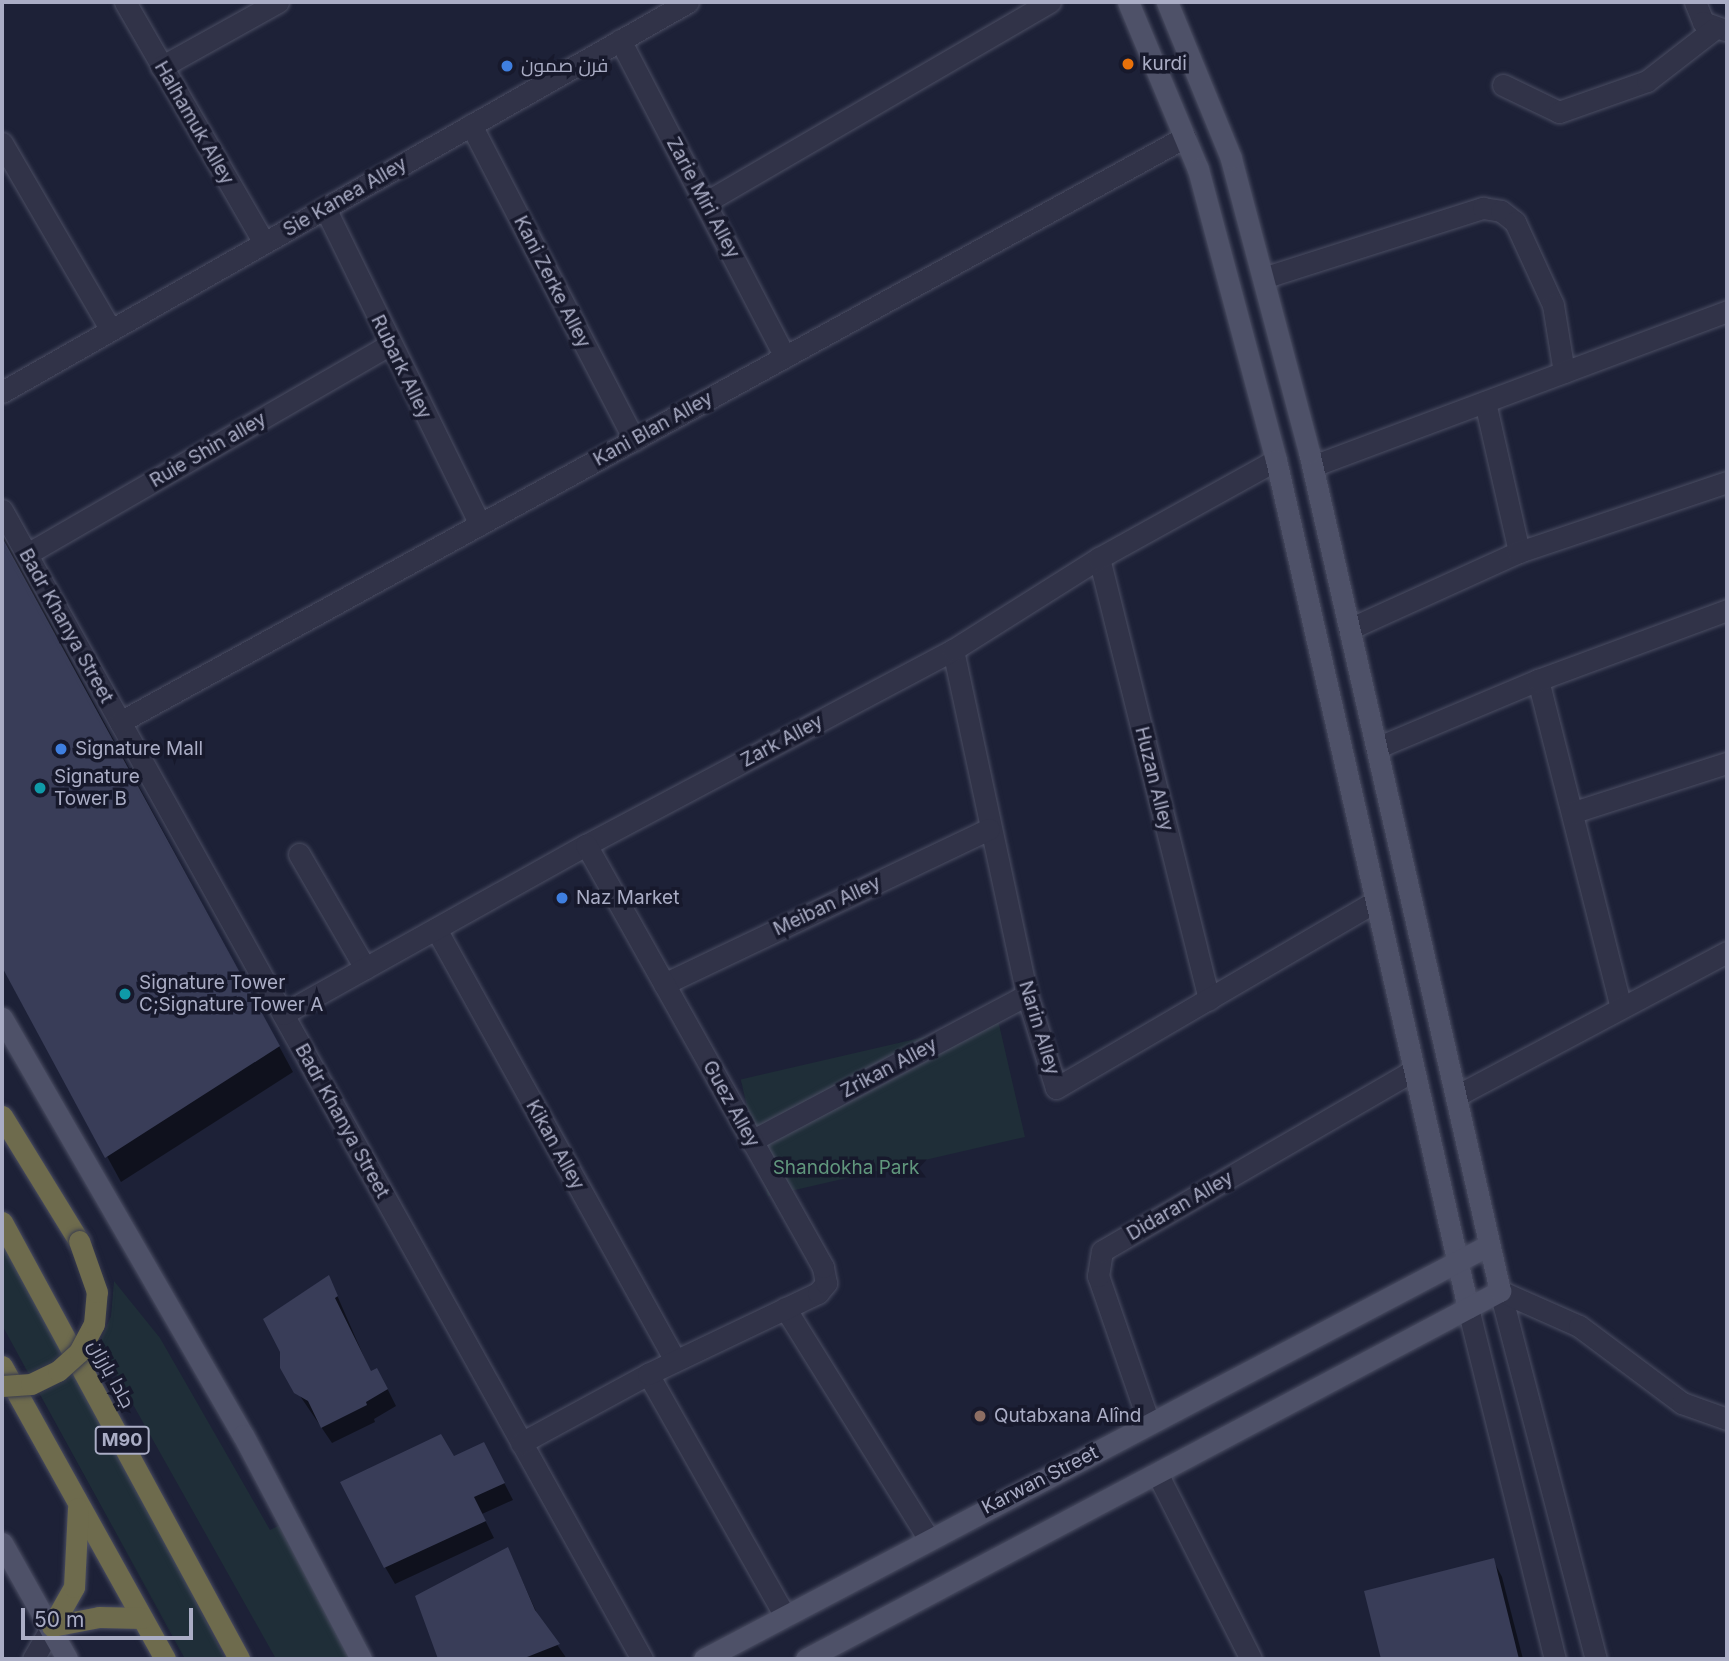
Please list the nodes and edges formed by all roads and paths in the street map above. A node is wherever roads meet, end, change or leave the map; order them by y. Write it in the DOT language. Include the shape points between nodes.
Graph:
graph roads {
  1 [pos="125,2"];
  2 [pos="278,2"];
  3 [pos="688,2"];
  4 [pos="1050,2"];
  5 [pos="1128,2"];
  6 [pos="1167,2"];
  7 [pos="1695,2"];
  8 [pos="1721,30"];
  9 [pos="620,40"];
  10 [pos="161,67"];
  11 [pos="1503,85"];
  12 [pos="471,125"];
  13 [pos="1185,137"];
  14 [pos="2,143"];
  15 [pos="706,202"];
  16 [pos="325,208"];
  17 [pos="264,243"];
  18 [pos="1263,278"];
  19 [pos="1727,311"];
  20 [pos="111,330"];
  21 [pos="389,345"];
  22 [pos="785,357"];
  23 [pos="1564,372"];
  24 [pos="2,392"];
  25 [pos="1485,402"];
  26 [pos="634,440"];
  27 [pos="1276,460"];
  28 [pos="1312,466"];
  29 [pos="1727,482"];
  30 [pos="2,510"];
  31 [pos="480,524"];
  32 [pos="1519,552"];
  33 [pos="27,554"];
  34 [pos="1099,558"];
  35 [pos="1727,610"];
  36 [pos="1349,628"];
  37 [pos="953,650"];
  38 [pos="1538,680"];
  39 [pos="120,722"];
  40 [pos="1376,748"];
  41 [pos="1727,763"];
  42 [pos="1574,812"];
  43 [pos="989,829"];
  44 [pos="586,845"];
  45 [pos="299,853"];
  46 [pos="1374,902"];
  47 [pos="436,929"];
  48 [pos="1727,952"];
  49 [pos="365,968"];
  50 [pos="664,984"];
  51 [pos="1027,995"];
  52 [pos="1209,1000"];
  53 [pos="1620,1005"];
  54 [pos="283,1014"];
  55 [pos="2,1018"];
  56 [pos="1413,1071"];
  57 [pos="1457,1096"];
  58 [pos="2,1116"];
  59 [pos="751,1141"];
  60 [pos="2,1222"];
  61 [pos="1489,1245"];
  62 [pos="1456,1261"];
  63 [pos="1500,1291"];
  64 [pos="785,1308"];
  65 [pos="1468,1308"];
  66 [pos="675,1360"];
  67 [pos="2,1366"];
  68 [pos="648,1374"];
  69 [pos="2,1387"];
  70 [pos="1727,1419"];
  71 [pos="1149,1423"];
  72 [pos="521,1443"];
  73 [pos="1157,1473"];
  74 [pos="77,1502"];
  75 [pos="928,1538"];
  76 [pos="2,1543"];
  77 [pos="785,1616"];
  78 [pos="142,1618"];
  79 [pos="52,1626"];
  80 [pos="33,1659"];
  81 [pos="67,1659"];
  82 [pos="165,1659"];
  83 [pos="239,1659"];
  84 [pos="361,1659"];
  85 [pos="642,1659"];
  86 [pos="704,1659"];
  87 [pos="806,1659"];
  88 [pos="1251,1659"];
  89 [pos="1555,1659"];
  90 [pos="1596,1659"];
  1 -- 10 [label="street, Halhamuk Alley"];
  2 -- 10 [label="street"];
  3 -- 9 [label="street, Sie Kanea Alley"];
  4 -- 15 [label="street"];
  5 -- 13 [label="main road"];
  6 -- 18 [label="main road" via="1231,158"];
  7 -- 8 [label="street" via="1703,22"];
  8 -- 11 [label="street" via="1647,80 1559,112"];
  9 -- 12 [label="street, Sie Kanea Alley"];
  9 -- 15 [label="street, Zarie Miri Alley"];
  10 -- 17 [label="street, Halhamuk Alley"];
  12 -- 16 [label="street, Sie Kanea Alley"];
  12 -- 26 [label="street, Kani Zerke Alley"];
  13 -- 22 [label="street, Kani Blan Alley"];
  13 -- 27 [label="main road" via="1198,169"];
  14 -- 20 [label="street"];
  15 -- 22 [label="street, Zarie Miri Alley"];
  16 -- 17 [label="street, Sie Kanea Alley"];
  16 -- 21 [label="street, Rubark Alley"];
  17 -- 20 [label="street, Sie Kanea Alley"];
  18 -- 23 [label="street" via="1483,208 1501,211 1515,222 1553,305"];
  18 -- 28 [label="main road"];
  19 -- 23 [label="street"];
  20 -- 24 [label="street, Sie Kanea Alley"];
  21 -- 31 [label="street, Rubark Alley"];
  21 -- 33 [label="street, Ruie Shin alley"];
  22 -- 26 [label="street, Kani Blan Alley"];
  23 -- 25 [label="street"];
  25 -- 28 [label="street"];
  25 -- 32 [label="street"];
  26 -- 31 [label="street, Kani Blan Alley"];
  27 -- 34 [label="street, Zark Alley"];
  27 -- 46 [label="main road"];
  28 -- 36 [label="main road"];
  29 -- 32 [label="street"];
  30 -- 33 [label="street, Badr Khanya Street"];
  31 -- 39 [label="street, Kani Blan Alley"];
  32 -- 36 [label="street"];
  33 -- 39 [label="street, Badr Khanya Street"];
  34 -- 37 [label="street, Zark Alley"];
  34 -- 52 [label="street, Huzan Alley"];
  35 -- 38 [label="street"];
  36 -- 40 [label="main road"];
  37 -- 43 [label="street, Narin Alley"];
  37 -- 44 [label="street, Zark Alley"];
  38 -- 40 [label="street"];
  38 -- 42 [label="street"];
  39 -- 54 [label="street, Badr Khanya Street"];
  40 -- 57 [label="main road"];
  41 -- 42 [label="street"];
  42 -- 53 [label="street"];
  43 -- 50 [label="street, Meiban Alley"];
  43 -- 51 [label="street, Narin Alley"];
  44 -- 47 [label="street, Zark Alley"];
  44 -- 50 [label="street, Guez Alley"];
  45 -- 49 [label="street"];
  46 -- 52 [label="street, Narin Alley"];
  46 -- 56 [label="main road"];
  47 -- 49 [label="street, Zark Alley"];
  47 -- 66 [label="street, Kikan Alley"];
  48 -- 53 [label="street"];
  49 -- 54 [label="street, Zark Alley"];
  50 -- 59 [label="street, Guez Alley"];
  51 -- 52 [label="street, Narin Alley" via="1056,1087"];
  51 -- 59 [label="street, Zrikan Alley"];
  53 -- 57 [label="street"];
  54 -- 72 [label="street, Badr Khanya Street"];
  55 -- 84 [label="main road" via="243,1435"];
  56 -- 62 [label="main road"];
  56 -- 71 [label="street, Didaran Alley" via="1102,1251 1098,1276"];
  57 -- 61 [label="main road"];
  58 -- 69 [label="highway, bridge" via="79,1241 97,1292 94,1324 58,1371 31,1384"];
  59 -- 64 [label="street, Guez Alley" via="823,1267 826,1283 818,1293"];
  60 -- 83 [label="highway, جادا بارزان / M90"];
  61 -- 62 [label="main road, Karwan Street"];
  61 -- 63 [label="main road"];
  62 -- 65 [label="main road"];
  62 -- 71 [label="main road, Karwan Street"];
  63 -- 65 [label="main road"];
  63 -- 70 [label="street" via="1578,1326 1682,1403"];
  63 -- 90 [label="street"];
  64 -- 66 [label="street, Guez Alley"];
  64 -- 75 [label="street"];
  65 -- 73 [label="main road"];
  65 -- 89 [label="street"];
  66 -- 68 [label="street, Guez Alley"];
  67 -- 74 [label="highway"];
  68 -- 72 [label="street, Guez Alley"];
  68 -- 77 [label="street"];
  71 -- 75 [label="main road, Karwan Street"];
  72 -- 85 [label="street, Badr Khanya Street"];
  73 -- 87 [label="main road"];
  73 -- 88 [label="street"];
  74 -- 78 [label="highway"];
  74 -- 79 [label="highway" via="74,1587"];
  75 -- 77 [label="main road, Karwan Street"];
  76 -- 79 [label="main road"];
  77 -- 86 [label="main road, Karwan Street"];
  78 -- 79 [label="highway" via="99,1617"];
  78 -- 82 [label="highway"];
  79 -- 80 [label="street"];
  79 -- 81 [label="main road"];
}
